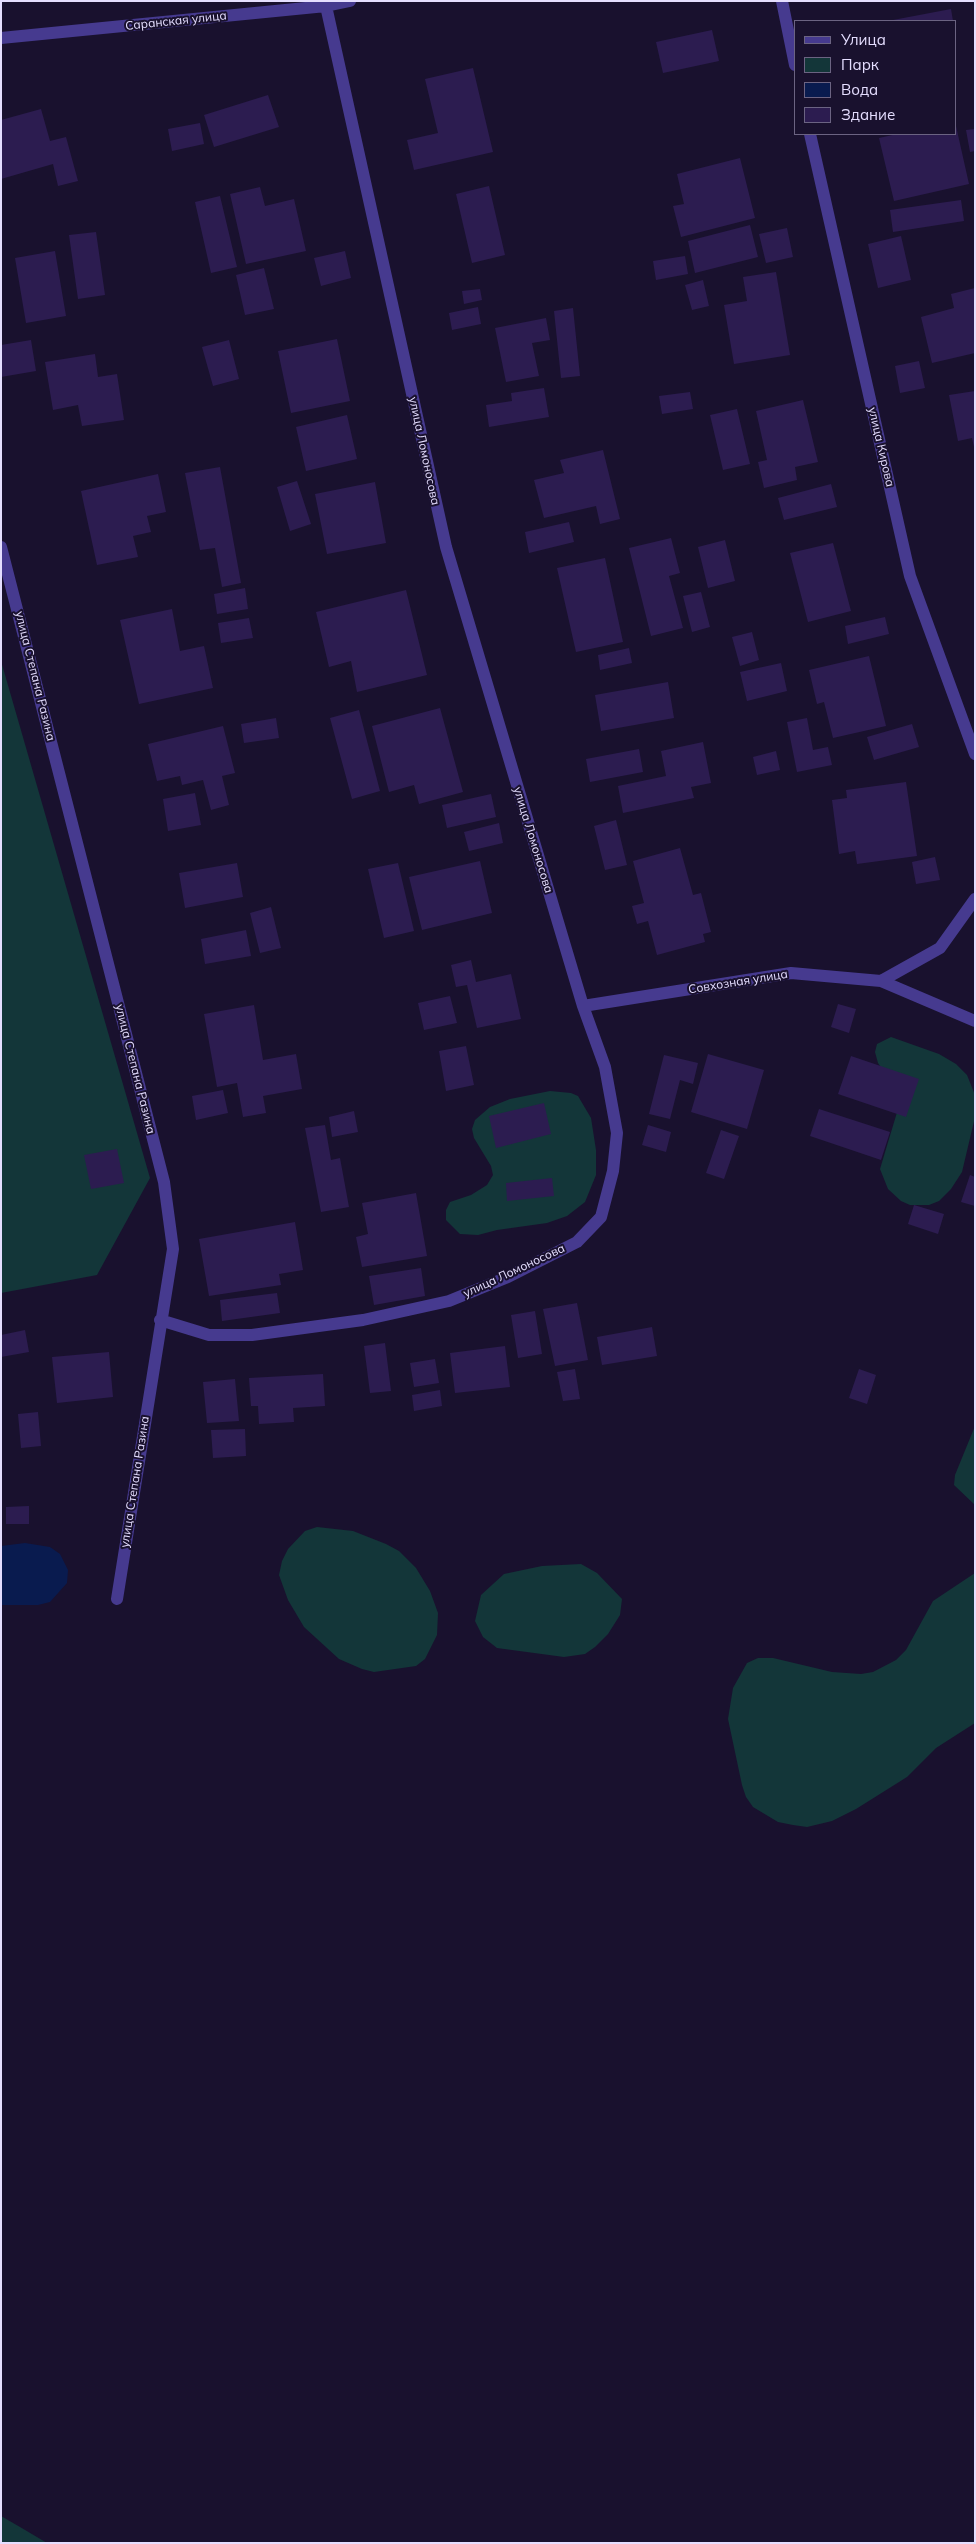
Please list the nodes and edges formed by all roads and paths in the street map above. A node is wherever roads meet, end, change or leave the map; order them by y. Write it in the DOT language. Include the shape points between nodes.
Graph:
graph roads {
  1 [pos="350,1"];
  2 [pos="782,1"];
  3 [pos="326,6"];
  4 [pos="1,38"];
  5 [pos="794,60"];
  6 [pos="810,135"];
  7 [pos="1,546"];
  8 [pos="975,754"];
  9 [pos="975,899"];
  10 [pos="881,981"];
  11 [pos="583,1006"];
  12 [pos="975,1021"];
  13 [pos="160,1320"];
  14 [pos="117,1599"];
  1 -- 3 [label="street, Саранская улица"];
  2 -- 5 [label="street"];
  3 -- 4 [label="street, Саранская улица"];
  3 -- 11 [label="street, улица Ломоносова" via="446,547"];
  6 -- 8 [label="street, улица Кирова" via="910,576"];
  7 -- 13 [label="street, улица Степана Разина" via="164,1182 173,1248"];
  9 -- 10 [label="street" via="940,948"];
  10 -- 11 [label="street, Совхозная улица" via="791,973"];
  10 -- 12 [label="street, Совхозная улица"];
  11 -- 13 [label="street, улица Ломоносова" via="605,1067 617,1133 613,1170 601,1217 576,1242 508,1277 449,1301 363,1320 252,1335 209,1335"];
  13 -- 14 [label="street, улица Степана Разина"];
}
